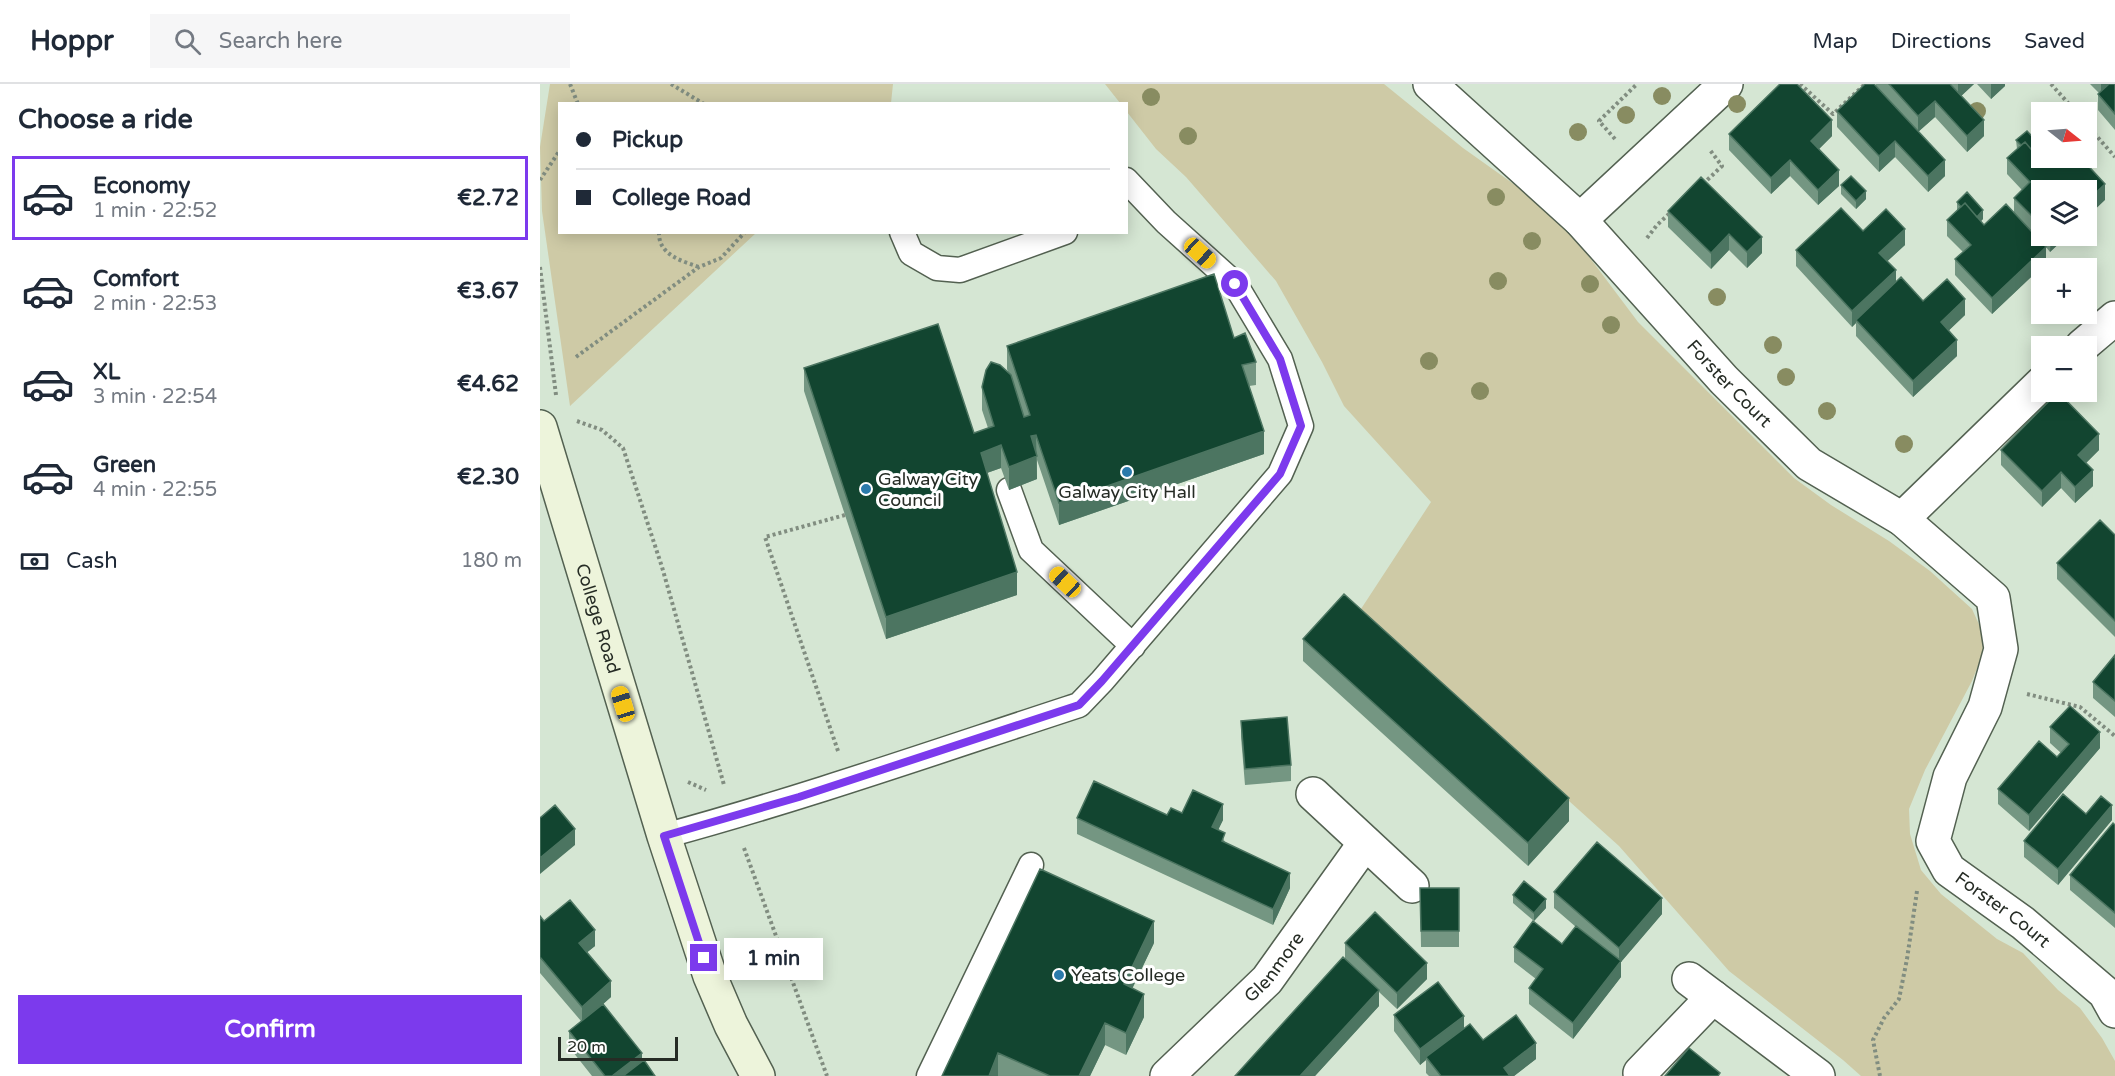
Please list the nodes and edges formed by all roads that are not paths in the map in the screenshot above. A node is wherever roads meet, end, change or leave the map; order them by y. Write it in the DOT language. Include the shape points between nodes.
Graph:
graph roads {
  1 [pos="1430,84"];
  2 [pos="1726,84"];
  3 [pos="1128,185"];
  4 [pos="1137,206"];
  5 [pos="1580,220"];
  6 [pos="903,234"];
  7 [pos="1059,234"];
  8 [pos="2115,318"];
  9 [pos="2094,336"];
  10 [pos="2031,393"];
  11 [pos="556,417"];
  12 [pos="1009,490"];
  13 [pos="1902,519"];
  14 [pos="1133,646"];
  15 [pos="1313,794"];
  16 [pos="664,836"];
  17 [pos="1365,843"];
  18 [pos="1031,865"];
  19 [pos="1412,886"];
  20 [pos="2115,1011"];
  21 [pos="1640,1073"];
  22 [pos="758,1076"];
  23 [pos="929,1076"];
  24 [pos="1167,1076"];
  25 [pos="1818,1076"];
  1 -- 5 [label="street, Forster Court"];
  2 -- 5 [label="street"];
  3 -- 4 [label="lane"];
  4 -- 14 [label="lane" via="1166,222 1235,284 1280,359 1301,426 1280,474"];
  5 -- 13 [label="street, Forster Court" via="1724,380 1809,464"];
  6 -- 7 [label="lane" via="911,254 937,268 960,270"];
  8 -- 9 [label="street"];
  10 -- 13 [label="street"];
  11 -- 16 [label="main road, College Road"];
  12 -- 14 [label="lane" via="1031,550"];
  13 -- 20 [label="street, Forster Court" via="1993,598 2001,649 1985,707 1950,777 1933,841 1949,870 2023,923 2105,993"];
  14 -- 16 [label="lane" via="1079,705 799,797"];
  15 -- 17 [label="street"];
  16 -- 22 [label="main road, College Road" via="710,976"];
  17 -- 19 [label="street"];
  17 -- 24 [label="street, Glenmore" via="1267,980"];
  18 -- 23 [label="lane"];
  21 -- 25 [label="street" via="1701,988"];
}
